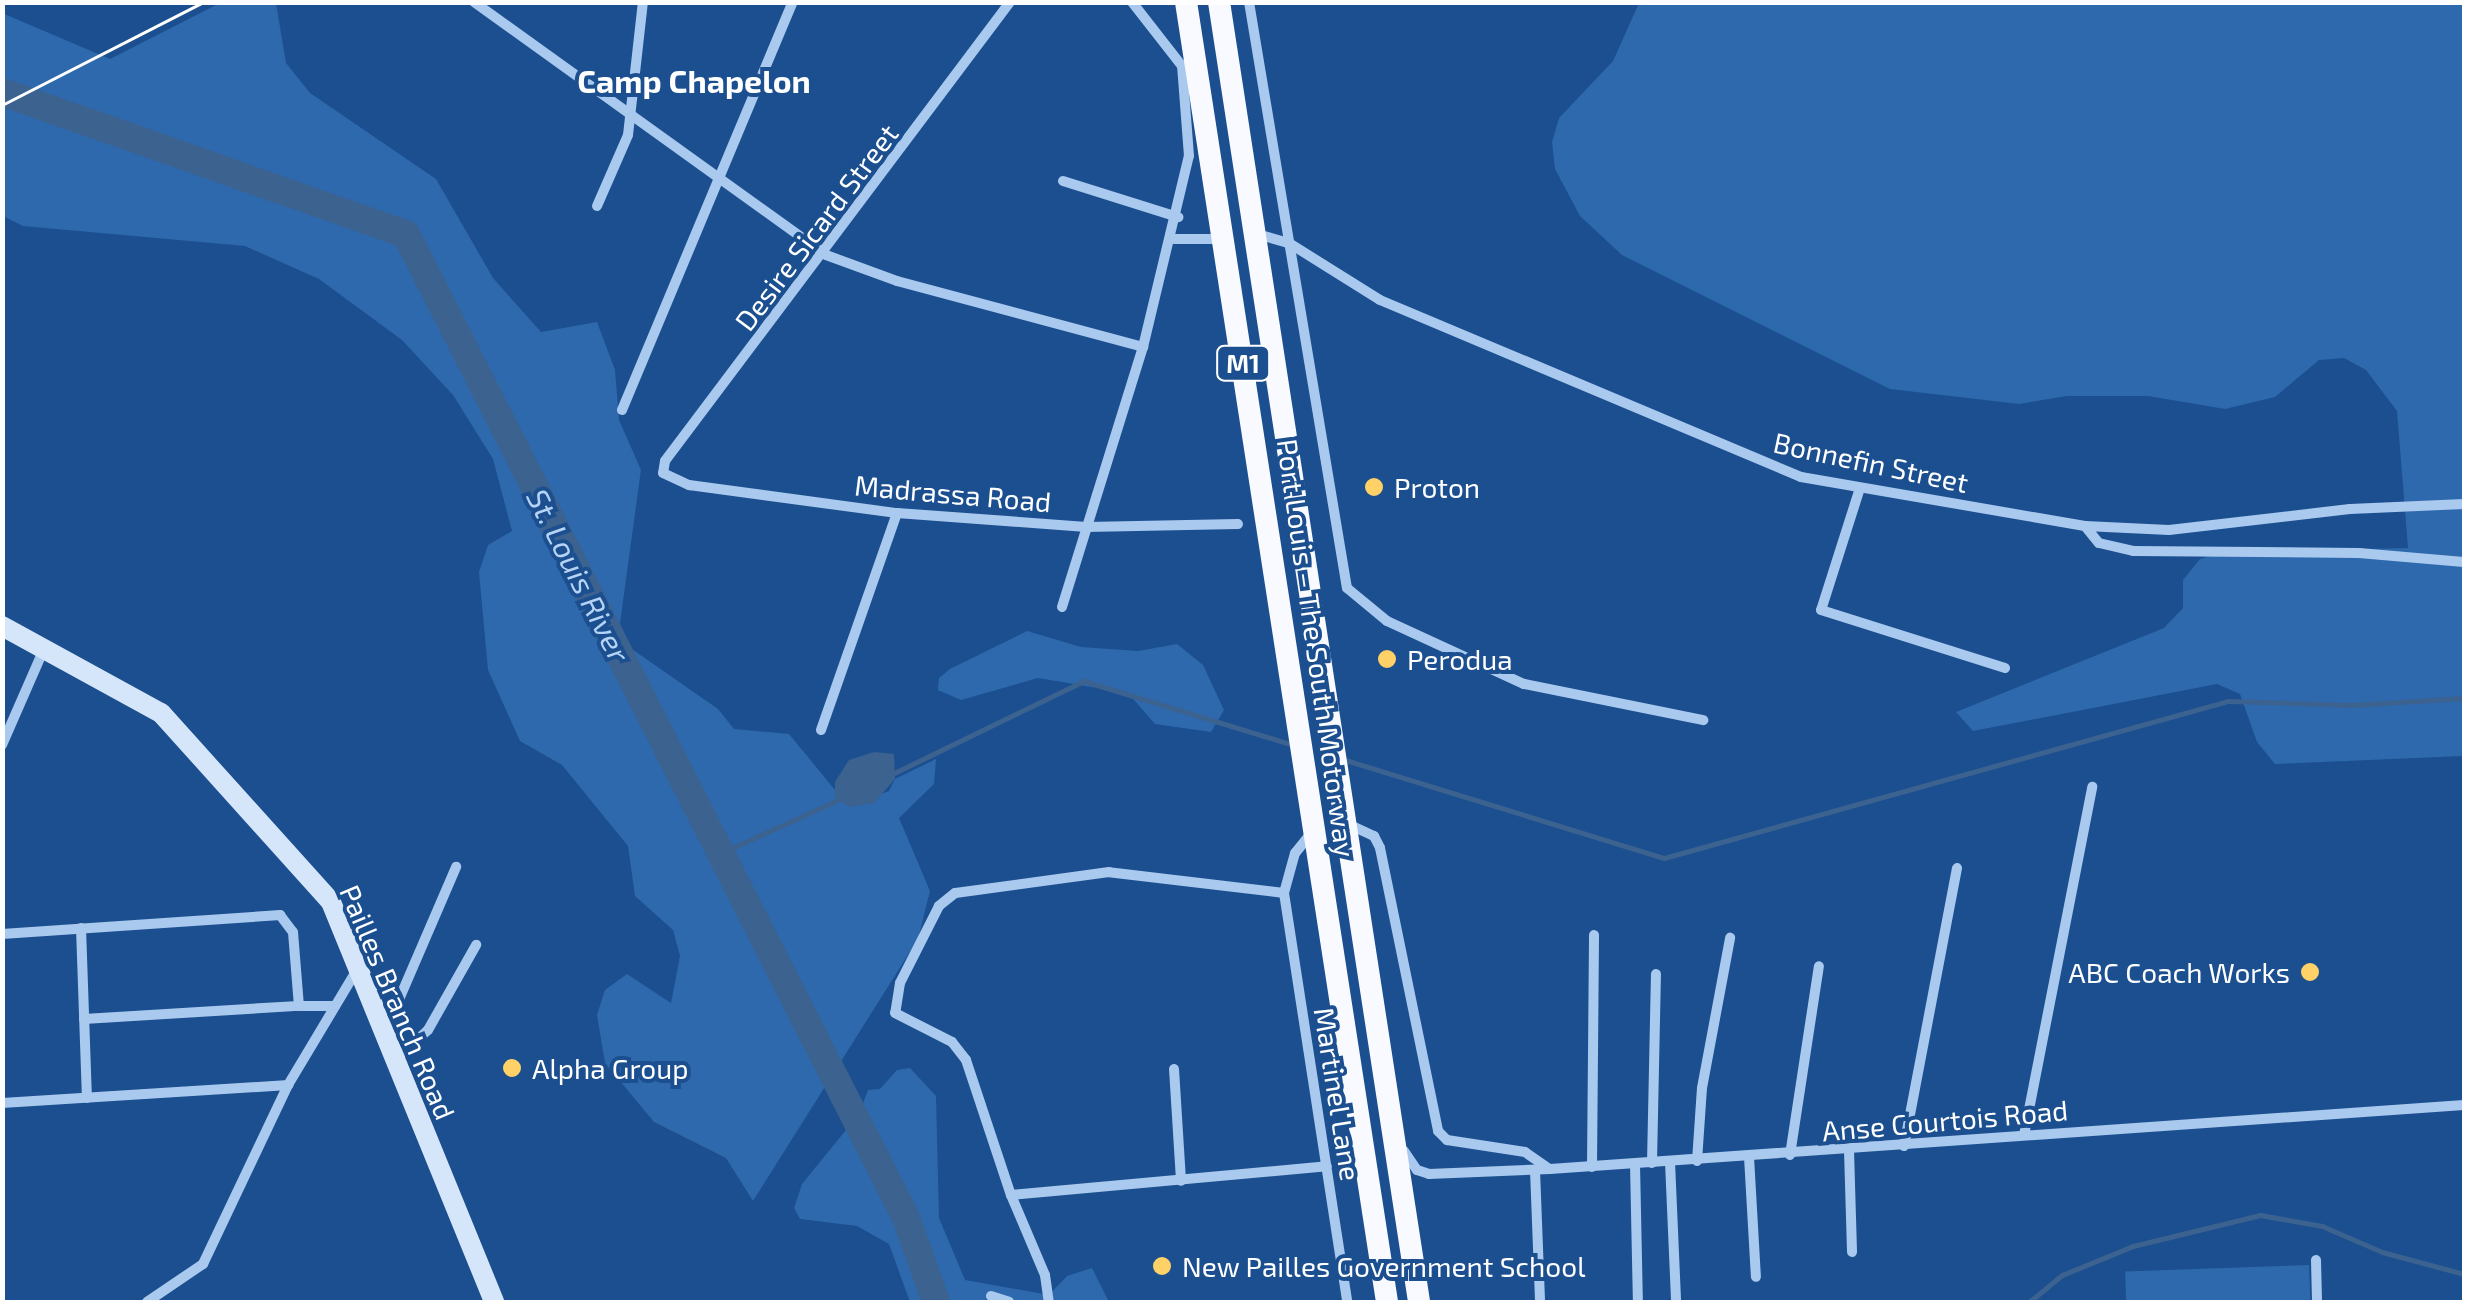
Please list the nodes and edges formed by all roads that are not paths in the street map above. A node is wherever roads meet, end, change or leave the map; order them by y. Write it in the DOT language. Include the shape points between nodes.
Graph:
graph roads {
  1 [pos="474,2"];
  2 [pos="643,2"];
  3 [pos="792,2"];
  4 [pos="1010,2"];
  5 [pos="1132,2"];
  6 [pos="1186,2"];
  7 [pos="1218,2"];
  8 [pos="1249,2"];
  9 [pos="632,116"];
  10 [pos="718,181"];
  11 [pos="1063,181"];
  12 [pos="597,206"];
  13 [pos="1178,217"];
  14 [pos="1256,233"];
  15 [pos="1174,239"];
  16 [pos="1222,239"];
  17 [pos="1289,243"];
  18 [pos="826,254"];
  19 [pos="1144,347"];
  20 [pos="622,410"];
  21 [pos="667,478"];
  22 [pos="1860,488"];
  23 [pos="2464,504"];
  24 [pos="897,513"];
  25 [pos="1238,524"];
  26 [pos="2086,526"];
  27 [pos="1086,527"];
  28 [pos="2464,562"];
  29 [pos="1062,607"];
  30 [pos="2,626"];
  31 [pos="44,649"];
  32 [pos="2005,668"];
  33 [pos="1704,720"];
  34 [pos="822,730"];
  35 [pos="2,744"];
  36 [pos="2092,787"];
  37 [pos="1346,824"];
  38 [pos="1313,830"];
  39 [pos="456,867"];
  40 [pos="1957,868"];
  41 [pos="1284,893"];
  42 [pos="81,928"];
  43 [pos="2,934"];
  44 [pos="1594,935"];
  45 [pos="1730,938"];
  46 [pos="476,946"];
  47 [pos="1819,966"];
  48 [pos="359,967"];
  49 [pos="1656,974"];
  50 [pos="299,1006"];
  51 [pos="335,1006"];
  52 [pos="84,1020"];
  53 [pos="385,1033"];
  54 [pos="396,1060"];
  55 [pos="1174,1069"];
  56 [pos="288,1084"];
  57 [pos="1388,1096"];
  58 [pos="87,1098"];
  59 [pos="2,1104"];
  60 [pos="2464,1104"];
  61 [pos="2024,1135"];
  62 [pos="1904,1146"];
  63 [pos="1849,1150"];
  64 [pos="1790,1155"];
  65 [pos="1750,1158"];
  66 [pos="1698,1160"];
  67 [pos="1670,1162"];
  68 [pos="1652,1163"];
  69 [pos="1635,1164"];
  70 [pos="1327,1166"];
  71 [pos="1592,1167"];
  72 [pos="1550,1169"];
  73 [pos="1535,1170"];
  74 [pos="1428,1174"];
  75 [pos="1181,1181"];
  76 [pos="1010,1195"];
  77 [pos="1406,1218"];
  78 [pos="1852,1252"];
  79 [pos="2316,1260"];
  80 [pos="1756,1277"];
  81 [pos="991,1296"];
  82 [pos="147,1302"];
  83 [pos="494,1302"];
  84 [pos="1010,1302"];
  85 [pos="1049,1302"];
  86 [pos="1347,1302"];
  87 [pos="1387,1302"];
  88 [pos="1419,1302"];
  89 [pos="1540,1302"];
  90 [pos="1638,1302"];
  91 [pos="1676,1302"];
  92 [pos="2317,1302"];
  1 -- 9 [label="street"];
  2 -- 9 [label="street"];
  3 -- 10 [label="street"];
  4 -- 18 [label="street, Desire Sicard Street"];
  5 -- 13 [label="street" via="1154,22 1187,83 1189,156"];
  6 -- 16 [label="highway, Port Louis – The South Motorway / M1"];
  7 -- 14 [label="highway, Port Louis – The South Motorway / M1"];
  8 -- 17 [label="street"];
  9 -- 10 [label="street"];
  9 -- 12 [label="street"];
  10 -- 18 [label="street"];
  10 -- 20 [label="street"];
  11 -- 13 [label="street"];
  13 -- 15 [label="street"];
  14 -- 17 [label="street, Bonnefin Street"];
  14 -- 37 [label="highway, Port Louis – The South Motorway / M1"];
  15 -- 16 [label="street"];
  15 -- 19 [label="street"];
  16 -- 38 [label="highway, Port Louis – The South Motorway / M1"];
  17 -- 22 [label="street, Bonnefin Street" via="1380,300 1585,391 1764,464"];
  17 -- 33 [label="street" via="1347,588 1386,621 1509,679"];
  18 -- 19 [label="street" via="897,281"];
  18 -- 21 [label="street, Desire Sicard Street" via="665,461"];
  19 -- 27 [label="street"];
  21 -- 24 [label="street, Madrassa Road"];
  22 -- 26 [label="street, Bonnefin Street"];
  22 -- 32 [label="street" via="1821,610"];
  23 -- 26 [label="street, Bonnefin Street" via="2350,508 2169,530"];
  24 -- 27 [label="street, Madrassa Road"];
  24 -- 34 [label="street"];
  25 -- 27 [label="street, Madrassa Road"];
  26 -- 28 [label="street" via="2099,543 2133,551 2344,552"];
  27 -- 29 [label="street"];
  30 -- 31 [label="main road, Pailles Branch Road"];
  31 -- 35 [label="street"];
  31 -- 48 [label="main road, Pailles Branch Road" via="126,690 171,723 313,878"];
  36 -- 61 [label="street"];
  37 -- 57 [label="highway, Port Louis – The South Motorway / M1"];
  37 -- 72 [label="street" via="1366,831 1380,848 1438,1131 1447,1140 1525,1152"];
  38 -- 41 [label="street" via="1295,854"];
  38 -- 87 [label="highway, Port Louis – The South Motorway / M1"];
  39 -- 53 [label="street"];
  40 -- 62 [label="street"];
  41 -- 70 [label="street, Martinel Lane"];
  41 -- 76 [label="street" via="1109,872 946,896 900,983 895,1013 952,1042 966,1060"];
  42 -- 43 [label="street"];
  42 -- 50 [label="street" via="286,917"];
  42 -- 52 [label="street"];
  44 -- 71 [label="street"];
  45 -- 66 [label="street" via="1702,1088"];
  46 -- 54 [label="street" via="428,1030"];
  47 -- 64 [label="street"];
  48 -- 51 [label="street"];
  48 -- 53 [label="main road, Pailles Branch Road"];
  49 -- 68 [label="street"];
  50 -- 51 [label="street"];
  50 -- 52 [label="street"];
  51 -- 56 [label="street"];
  52 -- 58 [label="street"];
  53 -- 54 [label="main road, Pailles Branch Road"];
  54 -- 83 [label="main road, Pailles Branch Road"];
  55 -- 75 [label="street"];
  56 -- 58 [label="street"];
  56 -- 82 [label="street" via="203,1264"];
  57 -- 74 [label="street" via="1407,1158"];
  57 -- 77 [label="highway, Port Louis – The South Motorway / M1"];
  58 -- 59 [label="street"];
  60 -- 61 [label="street, Anse Courtois Road"];
  61 -- 62 [label="street, Anse Courtois Road"];
  62 -- 63 [label="street, Anse Courtois Road"];
  63 -- 64 [label="street, Anse Courtois Road"];
  63 -- 78 [label="street"];
  64 -- 65 [label="street, Anse Courtois Road"];
  65 -- 66 [label="street, Anse Courtois Road"];
  65 -- 80 [label="street"];
  66 -- 67 [label="street, Anse Courtois Road"];
  67 -- 68 [label="street, Anse Courtois Road"];
  67 -- 91 [label="street"];
  68 -- 69 [label="street, Anse Courtois Road"];
  69 -- 71 [label="street, Anse Courtois Road"];
  69 -- 90 [label="street"];
  70 -- 75 [label="street"];
  70 -- 86 [label="street, Martinel Lane"];
  71 -- 72 [label="street, Anse Courtois Road"];
  72 -- 73 [label="street, Anse Courtois Road"];
  73 -- 74 [label="street, Anse Courtois Road"];
  73 -- 89 [label="street"];
  74 -- 77 [label="street" via="1412,1186"];
  75 -- 76 [label="street"];
  76 -- 85 [label="street" via="1046,1275"];
  77 -- 88 [label="highway, Port Louis – The South Motorway / M1"];
  79 -- 92 [label="street"];
  81 -- 84 [label="street"];
}
